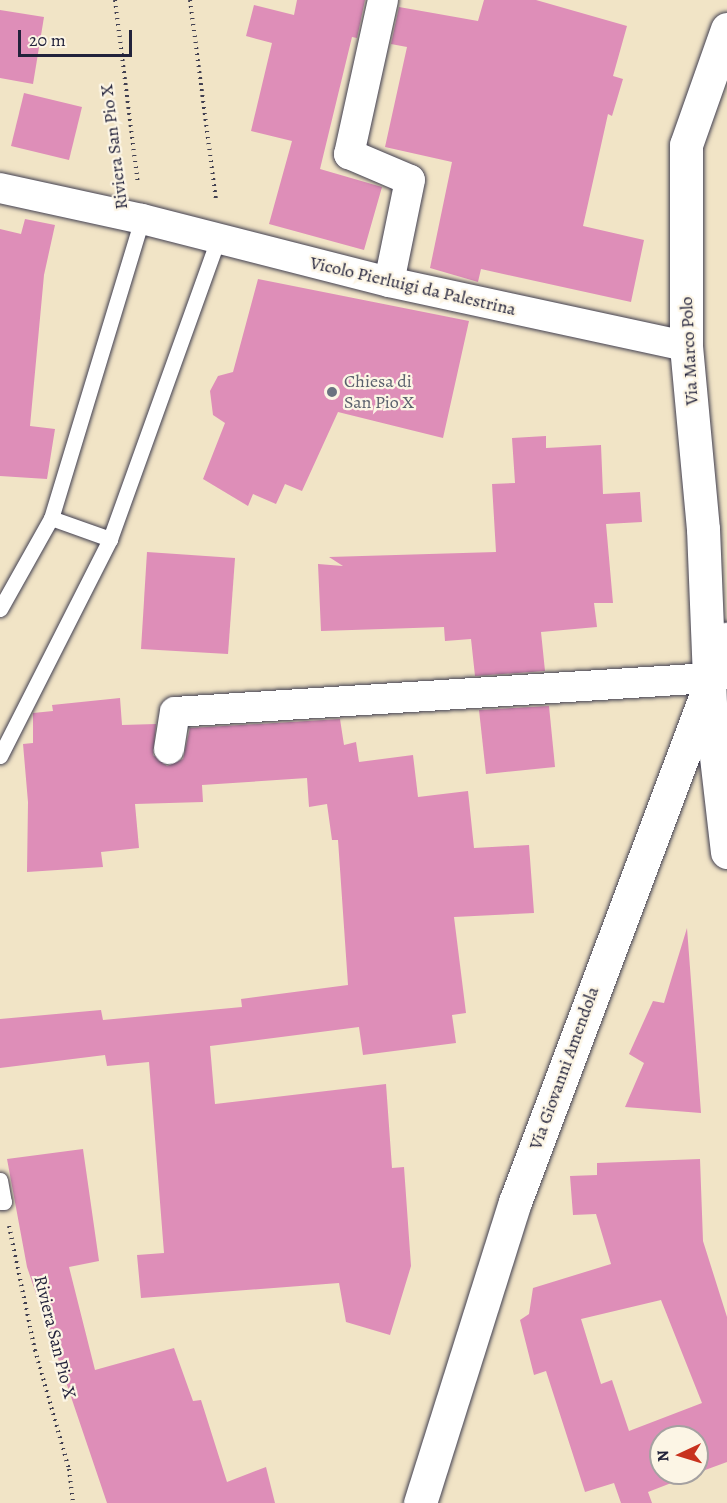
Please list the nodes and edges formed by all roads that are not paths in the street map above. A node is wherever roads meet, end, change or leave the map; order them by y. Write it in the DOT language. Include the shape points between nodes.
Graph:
graph roads {
  1 [pos="383,0"];
  2 [pos="727,29"];
  3 [pos="0,188"];
  4 [pos="137,219"];
  5 [pos="217,241"];
  6 [pos="388,282"];
  7 [pos="686,346"];
  8 [pos="51,518"];
  9 [pos="110,539"];
  10 [pos="0,609"];
  11 [pos="727,639"];
  12 [pos="710,678"];
  13 [pos="170,749"];
  14 [pos="0,756"];
  15 [pos="727,852"];
  16 [pos="0,1180"];
  17 [pos="2,1202"];
  18 [pos="420,1503"];
  1 -- 6 [label="street" via="349,154 410,180"];
  2 -- 7 [label="main road, Via Marco Polo" via="686,146"];
  3 -- 4 [label="street, Vicolo Pierluigi da Palestrina"];
  4 -- 5 [label="street, Vicolo Pierluigi da Palestrina"];
  4 -- 8 [label="lane"];
  5 -- 6 [label="street, Vicolo Pierluigi da Palestrina"];
  5 -- 9 [label="lane"];
  6 -- 7 [label="street, Vicolo Pierluigi da Palestrina"];
  7 -- 12 [label="main road, Via Marco Polo" via="703,529"];
  8 -- 9 [label="lane"];
  8 -- 10 [label="lane"];
  9 -- 14 [label="lane"];
  11 -- 12 [label="main road, Via Giovanni Amendola"];
  12 -- 13 [label="street" via="175,712"];
  12 -- 15 [label="main road, Via Marco Polo"];
  12 -- 18 [label="main road, Via Giovanni Amendola" via="515,1202"];
  16 -- 17 [label="lane"];
}
